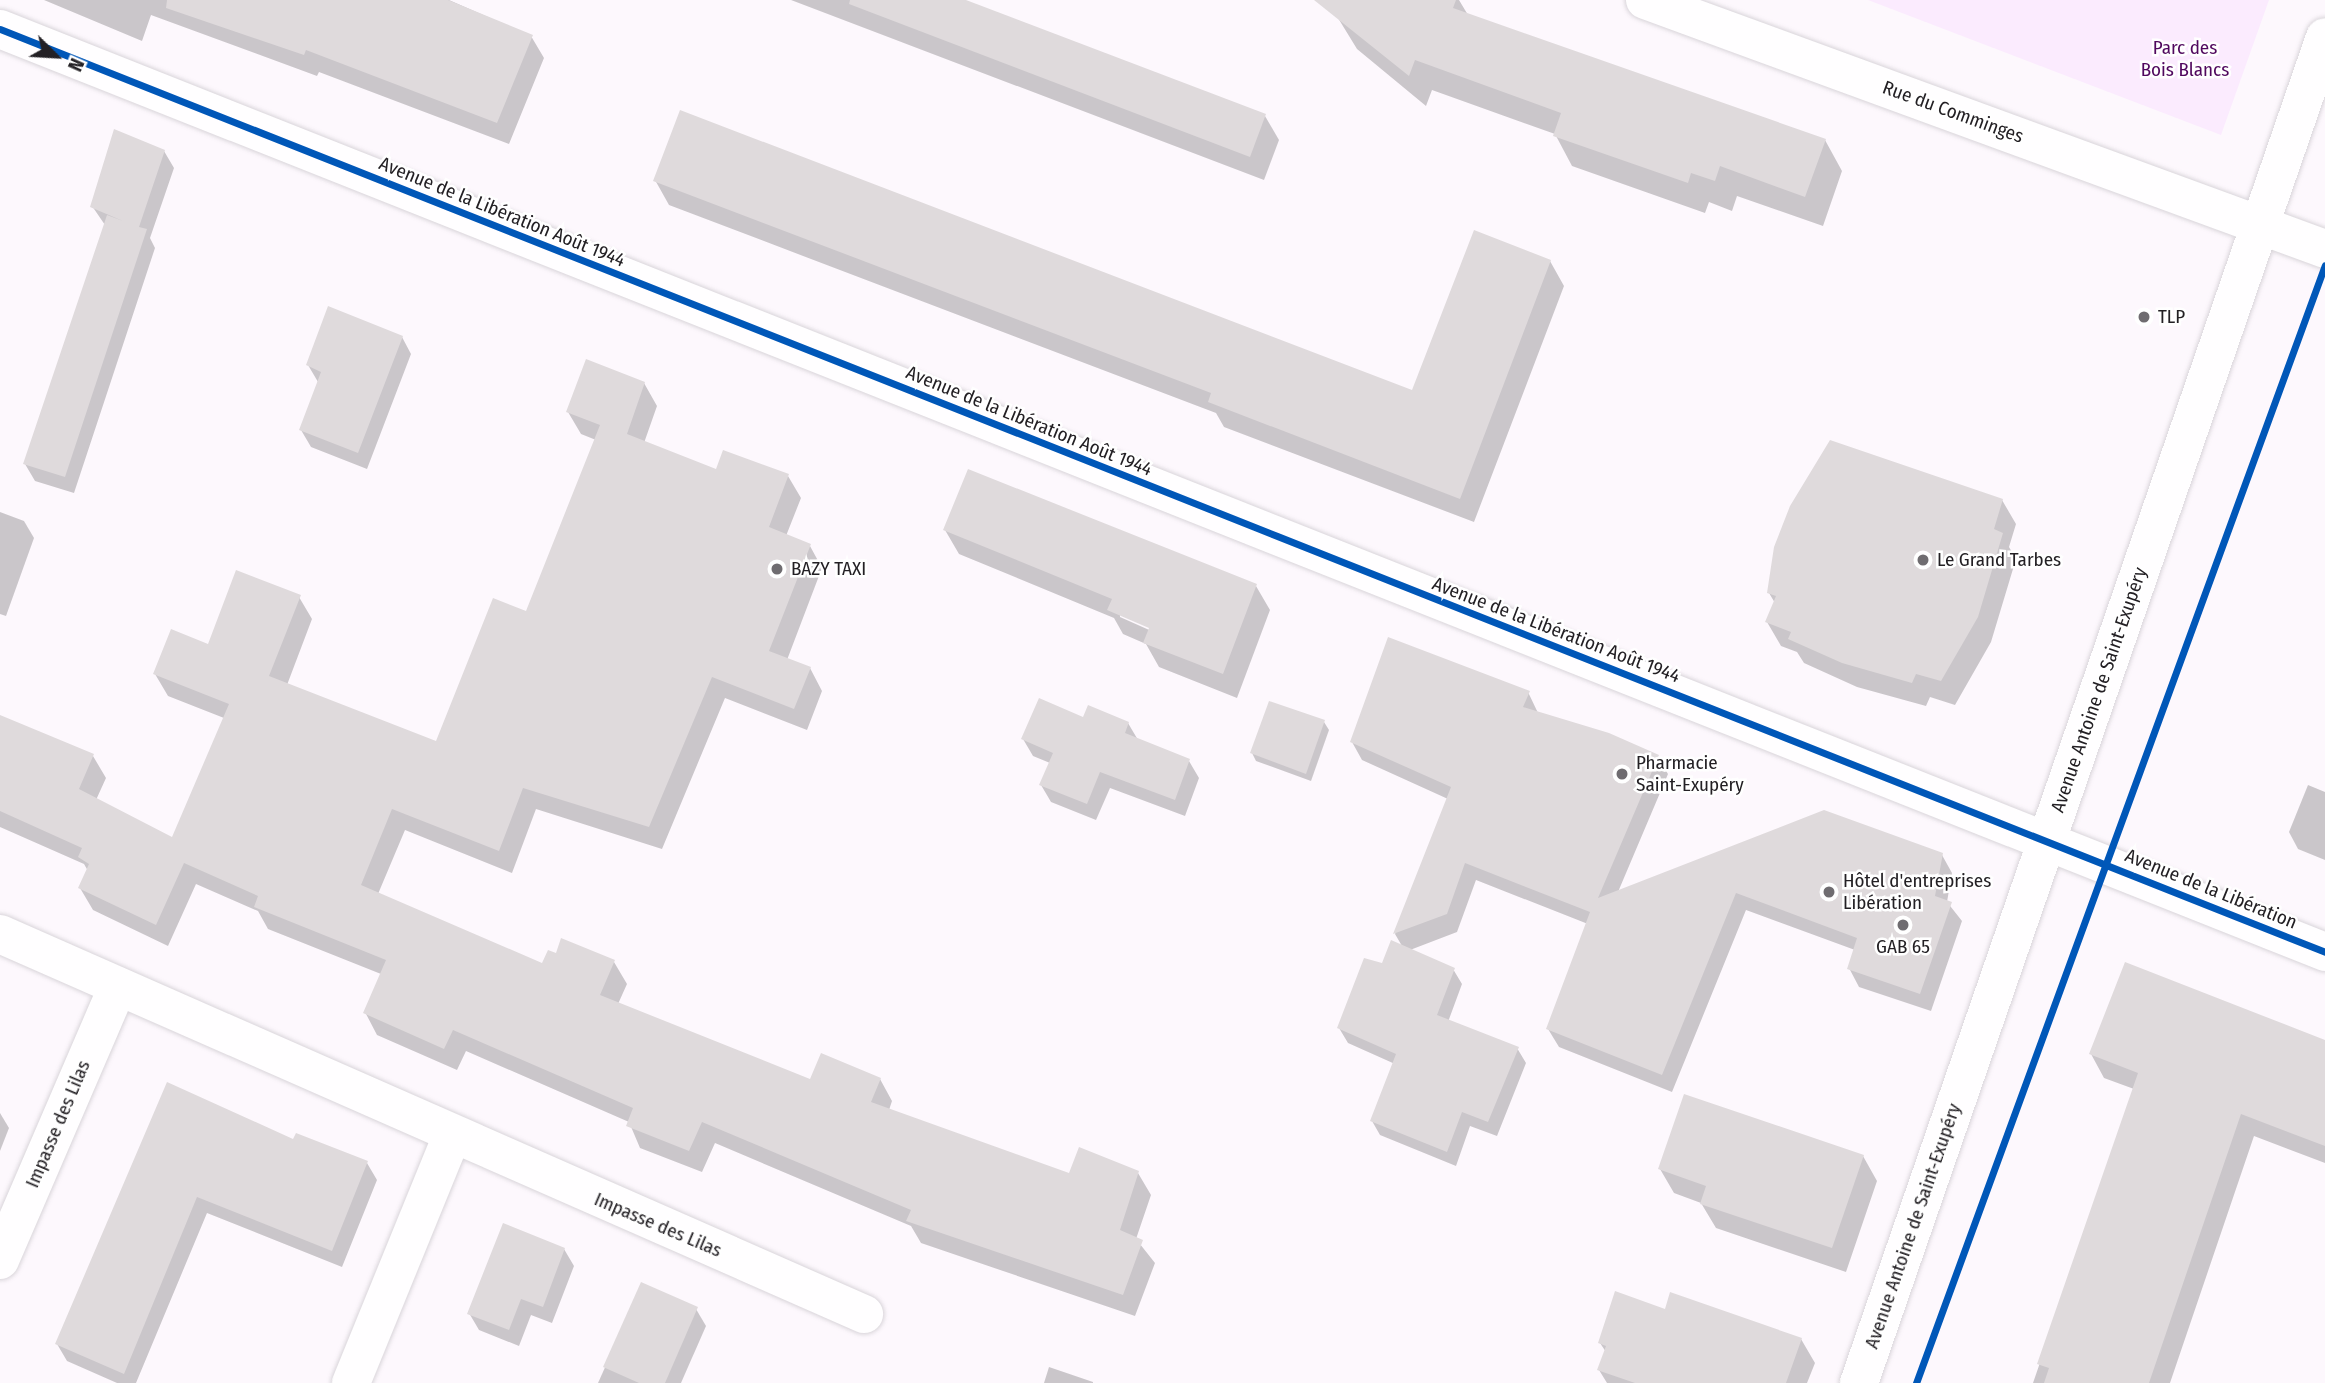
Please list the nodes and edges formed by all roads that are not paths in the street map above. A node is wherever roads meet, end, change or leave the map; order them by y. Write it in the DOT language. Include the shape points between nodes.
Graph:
graph roads {
  1 [pos="1645,0"];
  2 [pos="0,29"];
  3 [pos="2325,37"];
  4 [pos="2260,225"];
  5 [pos="2325,249"];
  6 [pos="2047,840"];
  7 [pos="0,934"];
  8 [pos="2325,952"];
  9 [pos="117,988"];
  10 [pos="453,1135"];
  11 [pos="0,1260"];
  12 [pos="864,1314"];
  13 [pos="351,1383"];
  14 [pos="1859,1383"];
  1 -- 4 [label="street, Rue du Comminges"];
  2 -- 6 [label="street, Avenue de la Libération Août 1944"];
  3 -- 4 [label="street, Avenue Antoine de Saint-Exupéry"];
  4 -- 5 [label="street, Rue du Comminges"];
  4 -- 6 [label="street, Avenue Antoine de Saint-Exupéry"];
  6 -- 8 [label="street, Avenue de la Libération"];
  6 -- 14 [label="street, Avenue Antoine de Saint-Exupéry"];
  7 -- 9 [label="street, Impasse des Lilas"];
  9 -- 10 [label="street, Impasse des Lilas"];
  9 -- 11 [label="street, Impasse des Lilas"];
  10 -- 12 [label="street, Impasse des Lilas"];
  10 -- 13 [label="street"];
}
